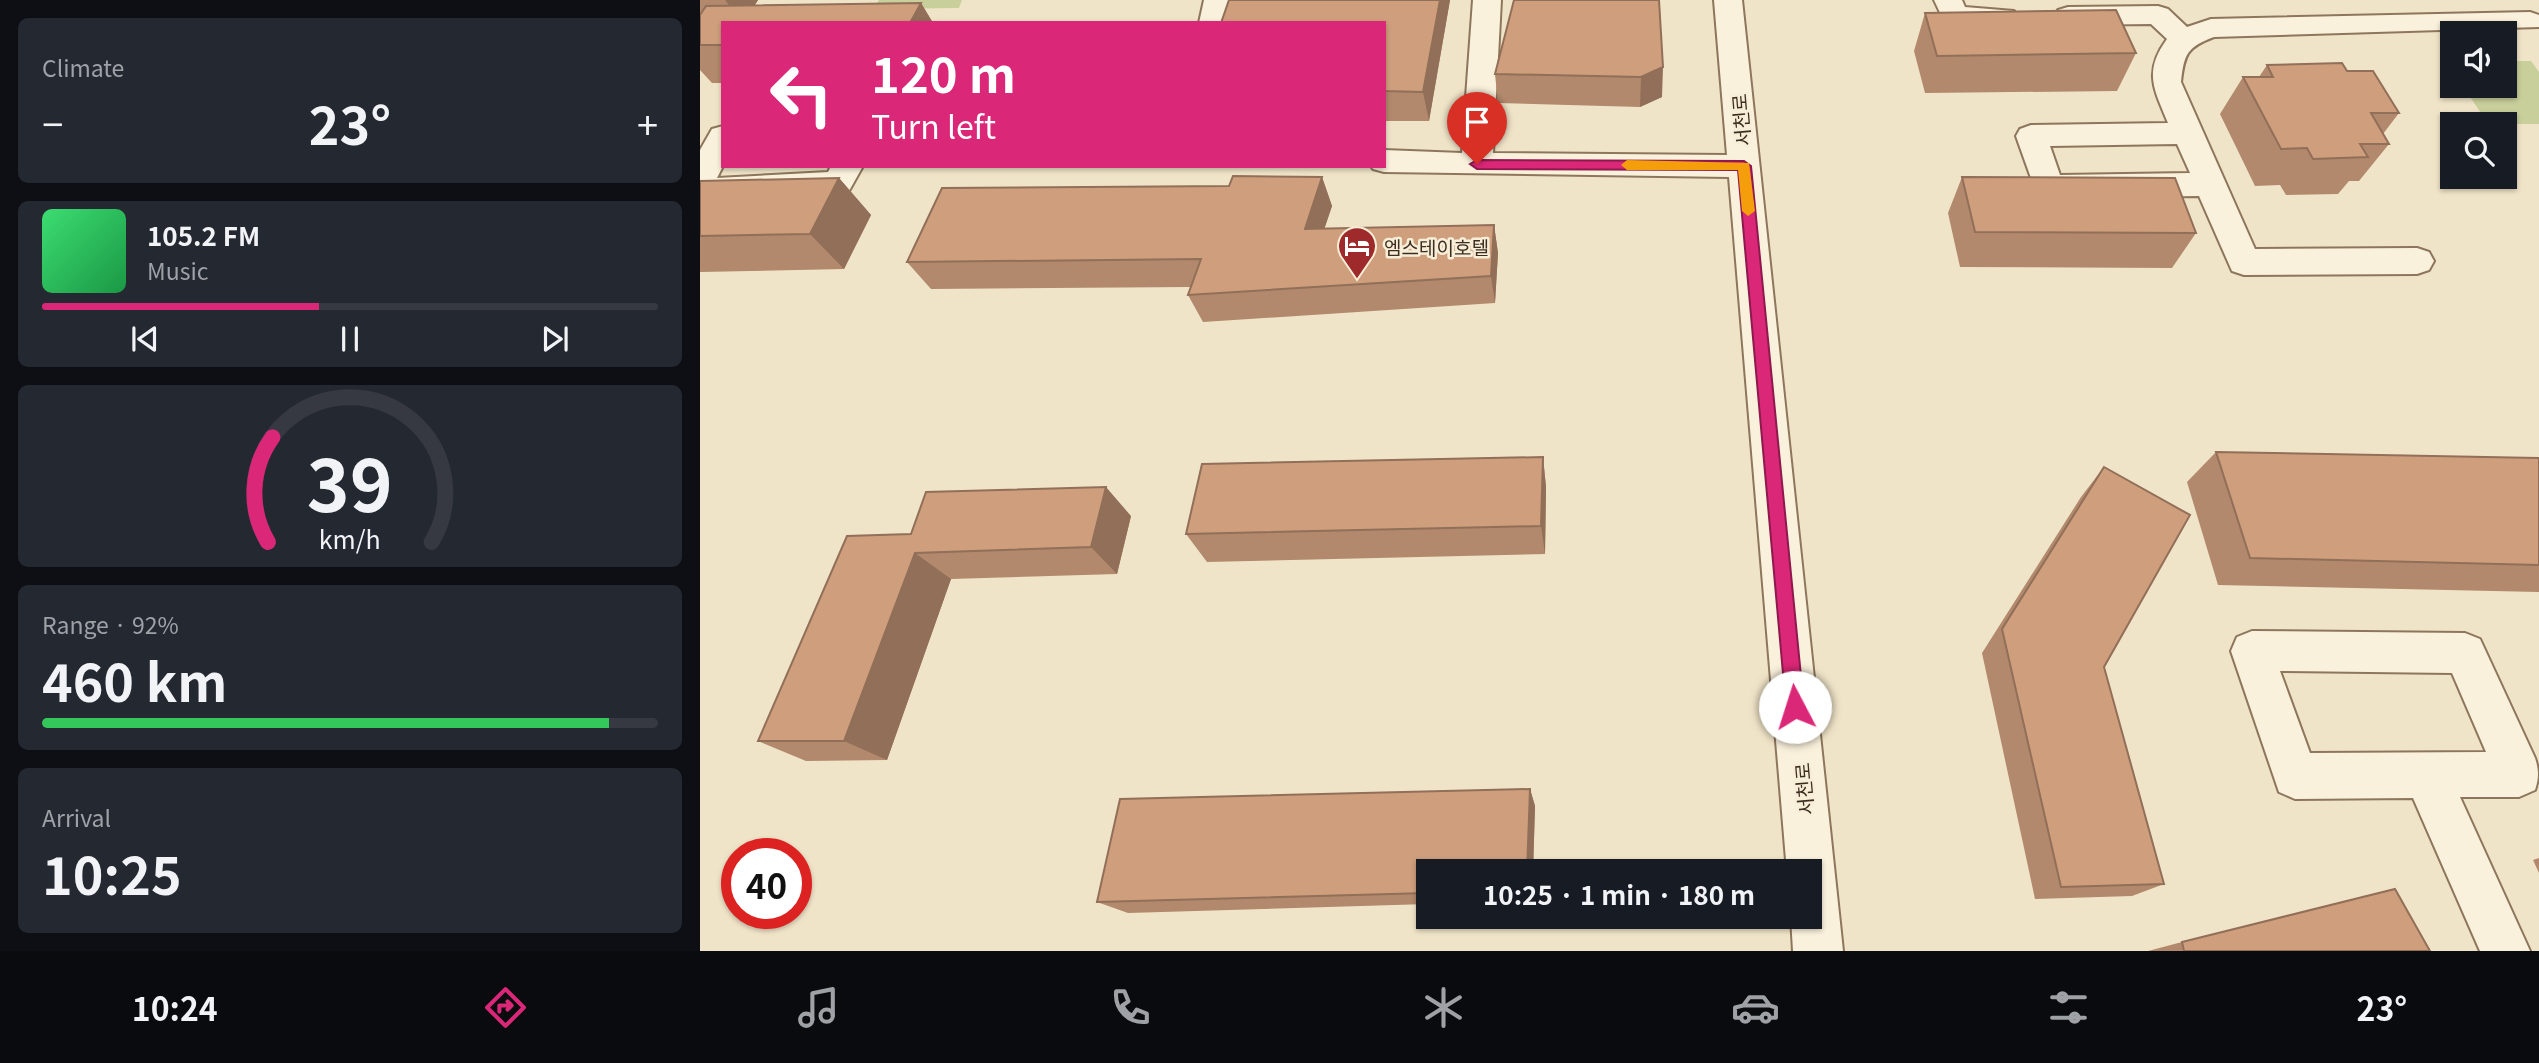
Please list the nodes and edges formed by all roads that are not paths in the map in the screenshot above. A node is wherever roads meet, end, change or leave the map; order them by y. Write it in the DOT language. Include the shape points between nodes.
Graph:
graph roads {
  1 [pos="1218,0"];
  2 [pos="1487,0"];
  3 [pos="1728,0"];
  4 [pos="1948,0"];
  5 [pos="2336,12"];
  6 [pos="2528,18"];
  7 [pos="1213,21"];
  8 [pos="2183,38"];
  9 [pos="721,130"];
  10 [pos="700,131"];
  11 [pos="2188,133"];
  12 [pos="721,140"];
  13 [pos="1386,161"];
  14 [pos="1477,164"];
  15 [pos="1744,166"];
  16 [pos="846,168"];
  17 [pos="700,179"];
  18 [pos="2210,184"];
  19 [pos="700,190"];
  20 [pos="2417,261"];
  21 [pos="2426,775"];
  22 [pos="1818,951"];
  23 [pos="2505,951"];
  1 -- 7 [label="street"];
  2 -- 14 [label="street"];
  3 -- 15 [label="street, 서천로"];
  4 -- 8 [label="street" via="1954,15 2158,15"];
  5 -- 6 [label="street"];
  5 -- 8 [label="street" via="2211,28"];
  8 -- 11 [label="street" via="2168,58 2166,82"];
  9 -- 10 [label="street"];
  11 -- 18 [label="street"];
  11 -- 18 [label="street" via="2031,136 2048,187"];
  12 -- 17 [label="street"];
  13 -- 14 [label="street"];
  14 -- 15 [label="street"];
  15 -- 22 [label="street, 서천로"];
  16 -- 19 [label="street" via="838,183"];
  18 -- 20 [label="street" via="2244,262"];
  21 -- 21 [label="street" via="2519,774 2465,653 2252,651 2295,776"];
  21 -- 23 [label="street"];
}
